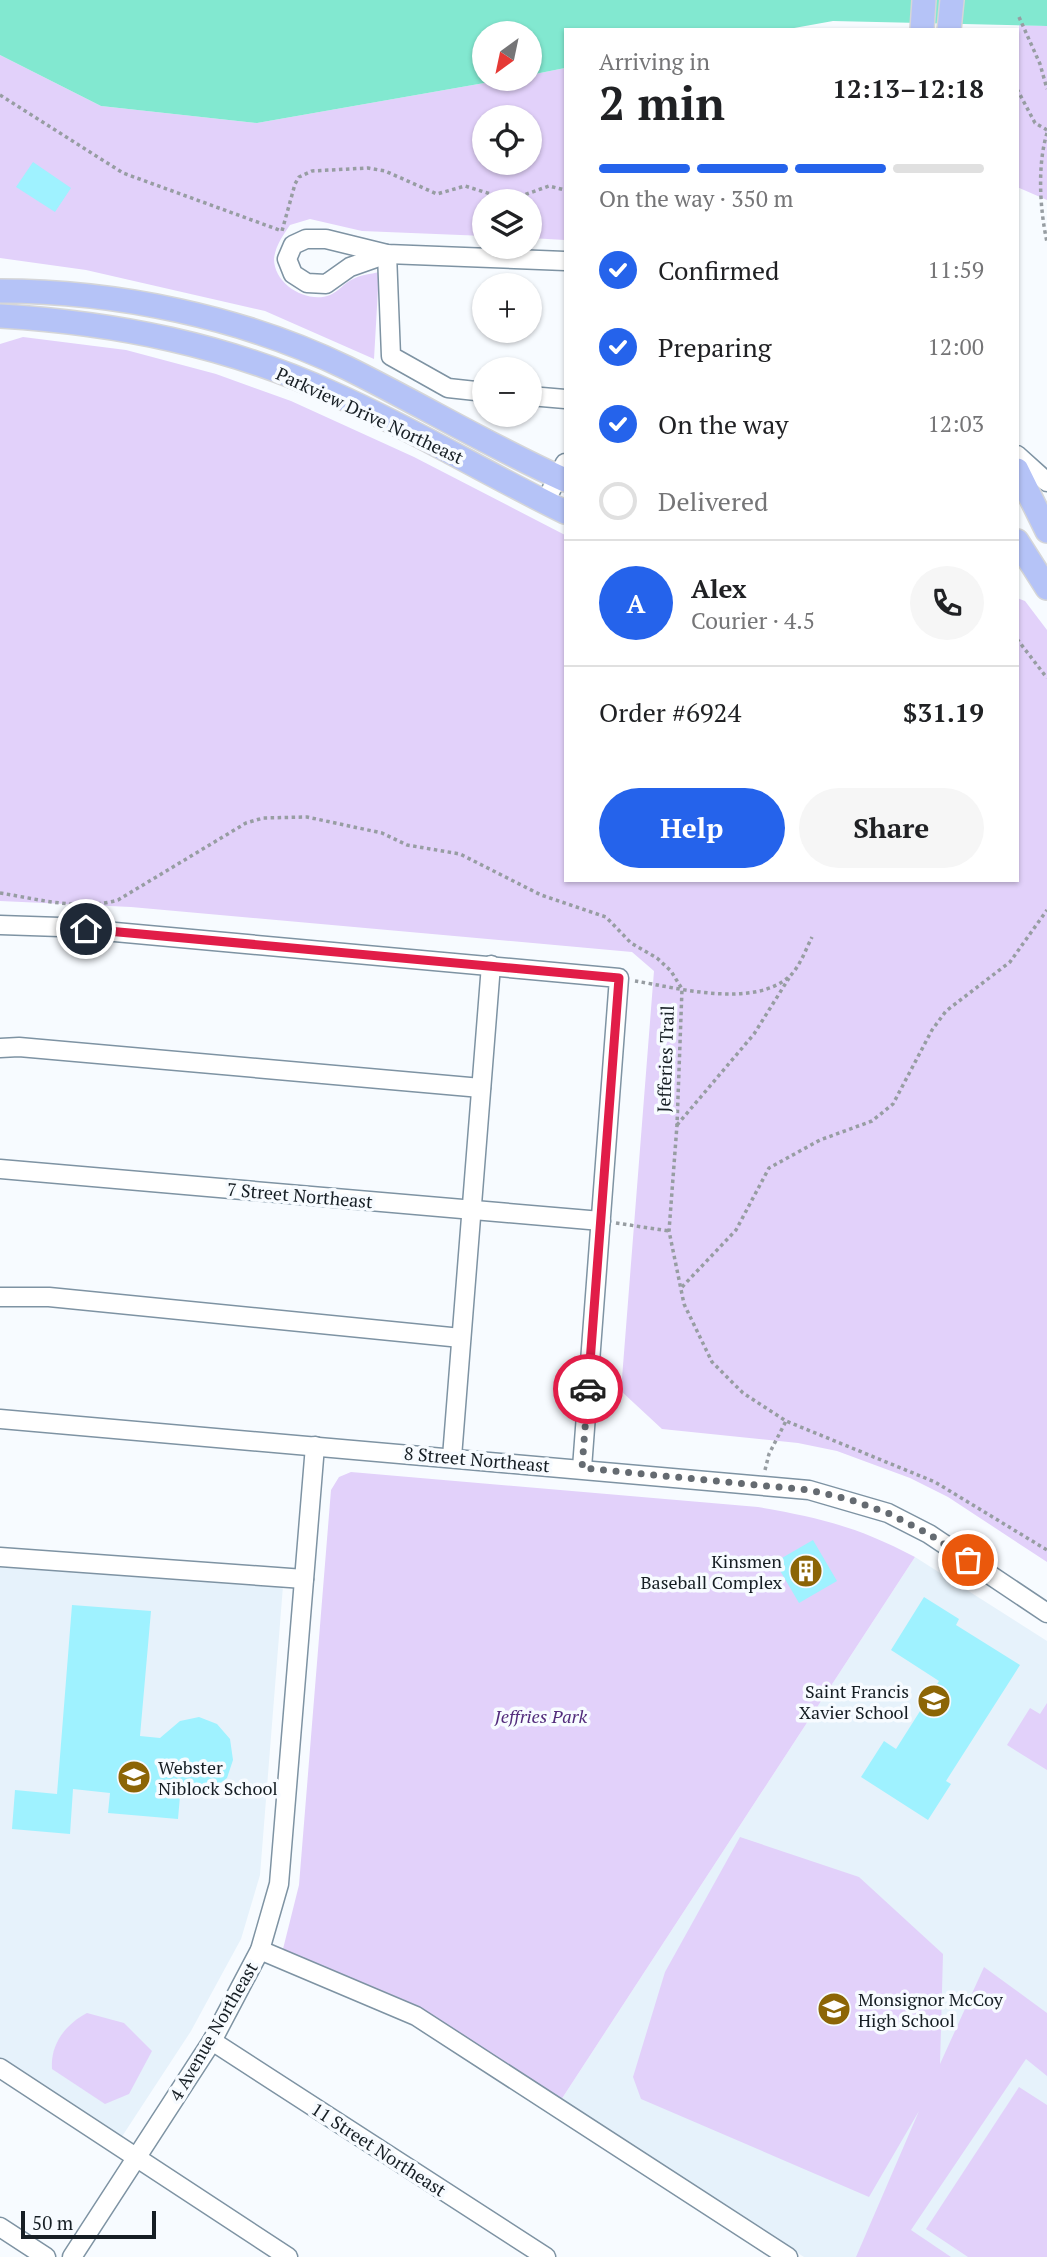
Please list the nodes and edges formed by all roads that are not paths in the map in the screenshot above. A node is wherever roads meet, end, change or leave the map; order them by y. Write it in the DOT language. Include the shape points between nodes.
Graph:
graph roads {
  1 [pos="924,0"];
  2 [pos="952,0"];
  3 [pos="922,28"];
  4 [pos="949,28"];
  5 [pos="387,254"];
  6 [pos="564,261"];
  7 [pos="0,291"];
  8 [pos="0,316"];
  9 [pos="472,391"];
  10 [pos="542,397"];
  11 [pos="564,398"];
  12 [pos="1019,457"];
  13 [pos="563,473"];
  14 [pos="1019,474"];
  15 [pos="1047,482"];
  16 [pos="555,507"];
  17 [pos="1046,525"];
  18 [pos="1019,532"];
  19 [pos="1019,544"];
  20 [pos="1031,560"];
  21 [pos="1047,588"];
  22 [pos="0,925"];
  23 [pos="491,965"];
  24 [pos="0,1048"];
  25 [pos="481,1088"];
  26 [pos="0,1169"];
  27 [pos="471,1210"];
  28 [pos="601,1221"];
  29 [pos="0,1297"];
  30 [pos="461,1338"];
  31 [pos="0,1419"];
  32 [pos="315,1446"];
  33 [pos="452,1457"];
  34 [pos="582,1468"];
  35 [pos="0,1557"];
  36 [pos="304,1579"];
  37 [pos="1047,1613"];
  38 [pos="260,1950"];
  39 [pos="212,2042"];
  40 [pos="0,2068"];
  41 [pos="137,2159"];
  42 [pos="0,2227"];
  43 [pos="46,2257"];
  44 [pos="72,2257"];
  45 [pos="288,2257"];
  46 [pos="546,2257"];
  47 [pos="788,2257"];
  1 -- 3 [label="main road"];
  2 -- 4 [label="main road"];
  5 -- 5 [label="street" via="326,239 306,239 293,245 287,259 293,274 307,284 326,284 350,267"];
  5 -- 6 [label="street"];
  5 -- 9 [label="street" via="391,356 448,388"];
  7 -- 13 [label="main road, Parkview Drive Northeast" via="130,301 289,344"];
  8 -- 16 [label="main road, Parkview Drive Northeast" via="134,330 270,368 345,399"];
  10 -- 11 [label="street"];
  12 -- 15 [label="street"];
  13 -- 16 [label="street"];
  14 -- 17 [label="main road"];
  17 -- 18 [label="main road"];
  19 -- 20 [label="main road"];
  20 -- 21 [label="main road"];
  22 -- 23 [label="street"];
  23 -- 25 [label="street"];
  23 -- 28 [label="street" via="619,978"];
  24 -- 25 [label="street"];
  25 -- 27 [label="street"];
  26 -- 27 [label="street, 7 Street Northeast"];
  27 -- 28 [label="street, 7 Street Northeast"];
  27 -- 30 [label="street"];
  28 -- 34 [label="street"];
  29 -- 30 [label="street" via="49,1297"];
  30 -- 33 [label="street"];
  31 -- 32 [label="street, 8 Street Northeast"];
  32 -- 33 [label="street, 8 Street Northeast"];
  32 -- 36 [label="street, 4 Avenue Northeast"];
  33 -- 34 [label="street, 8 Street Northeast"];
  34 -- 37 [label="street, 8 Street Northeast" via="809,1490 888,1513 929,1534"];
  35 -- 36 [label="street"];
  36 -- 38 [label="street, 4 Avenue Northeast" via="279,1884"];
  38 -- 39 [label="street, 4 Avenue Northeast"];
  38 -- 47 [label="street" via="416,2016"];
  39 -- 41 [label="street, 4 Avenue Northeast"];
  39 -- 46 [label="street, 11 Street Northeast"];
  40 -- 41 [label="street"];
  41 -- 44 [label="street, 4 Avenue Northeast"];
  41 -- 45 [label="street"];
  42 -- 43 [label="street"];
}
